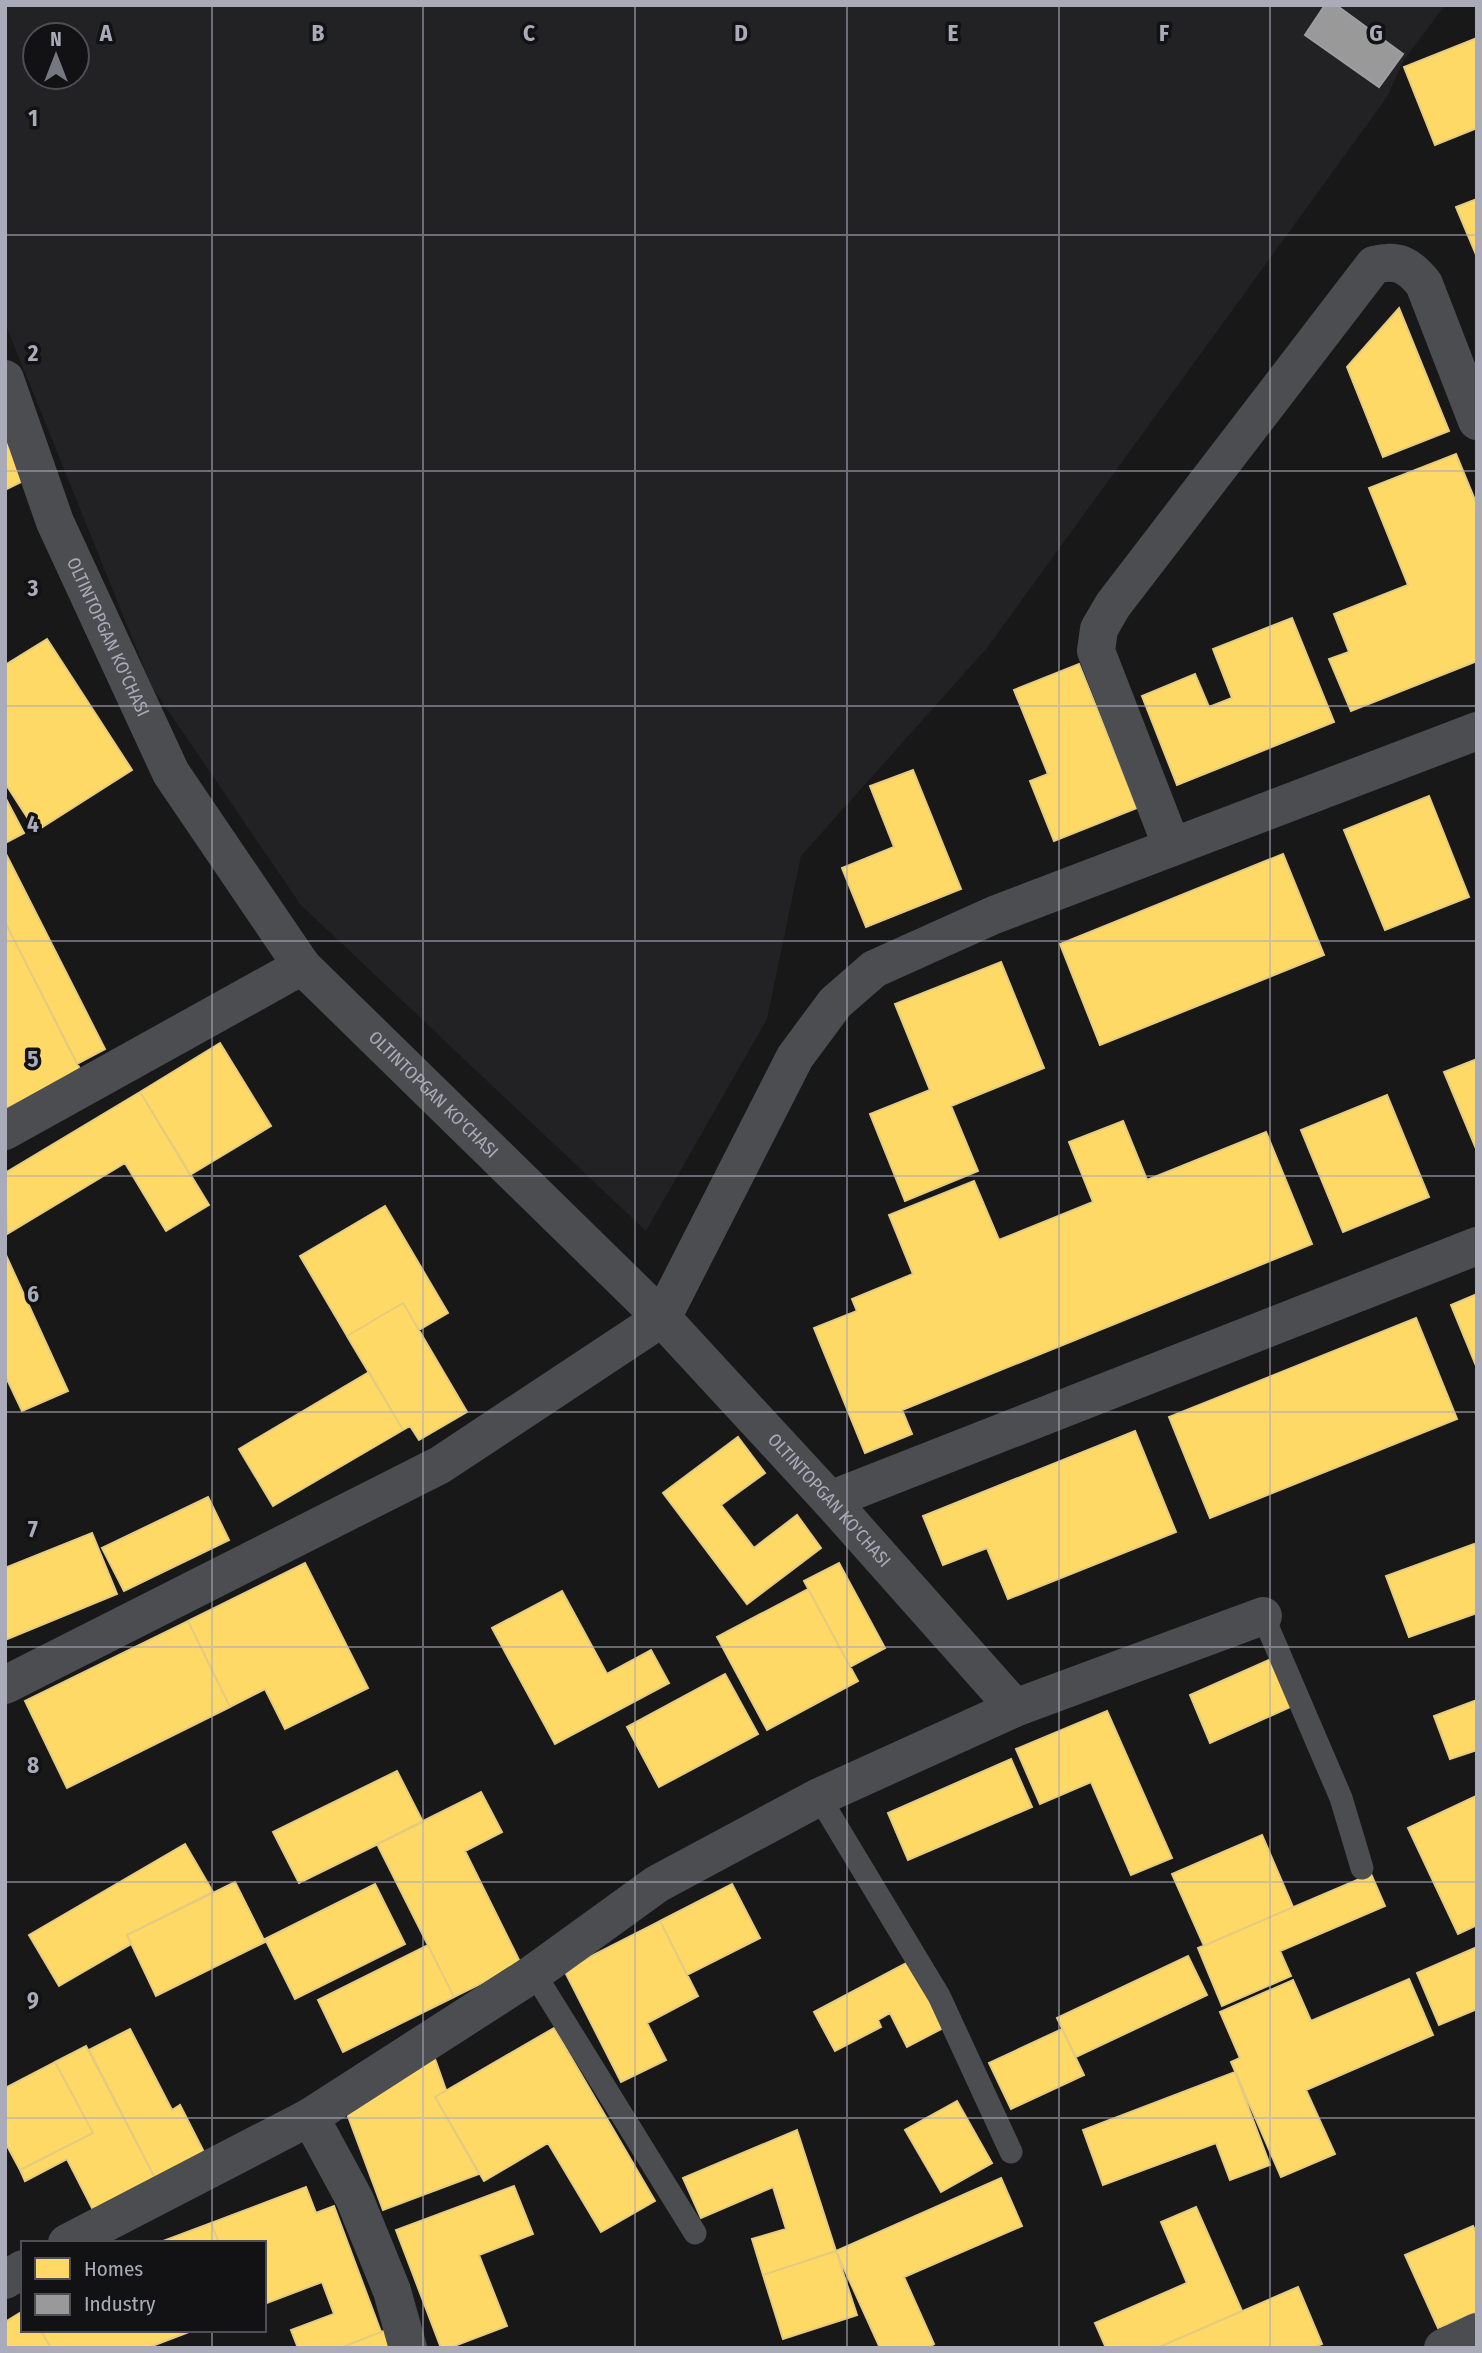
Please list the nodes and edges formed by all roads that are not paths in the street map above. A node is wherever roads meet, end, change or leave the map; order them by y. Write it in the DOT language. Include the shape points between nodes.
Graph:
graph roads {
  1 [pos="5,379"];
  2 [pos="1477,421"];
  3 [pos="1477,731"];
  4 [pos="1172,847"];
  5 [pos="302,965"];
  6 [pos="5,1131"];
  7 [pos="1477,1246"];
  8 [pos="662,1318"];
  9 [pos="830,1500"];
  10 [pos="1263,1616"];
  11 [pos="5,1685"];
  12 [pos="1015,1708"];
  13 [pos="819,1797"];
  14 [pos="1362,1868"];
  15 [pos="534,1973"];
  16 [pos="310,2117"];
  17 [pos="1011,2152"];
  18 [pos="695,2233"];
  19 [pos="72,2241"];
  20 [pos="21,2270"];
  21 [pos="5,2280"];
  22 [pos="1477,2332"];
  23 [pos="408,2348"];
  24 [pos="1443,2348"];
  1 -- 5 [label="street, OLTINTOPGAN KO'CHASI" via="55,522 171,773"];
  2 -- 4 [label="street" via="1424,284 1410,266 1390,261 1374,265 1113,605 1099,629 1096,651"];
  3 -- 4 [label="street"];
  4 -- 8 [label="street" via="994,915 874,969 835,1003 795,1057"];
  5 -- 6 [label="street"];
  5 -- 8 [label="street, OLTINTOPGAN KO'CHASI"];
  7 -- 9 [label="street"];
  8 -- 9 [label="street, OLTINTOPGAN KO'CHASI"];
  8 -- 11 [label="street" via="440,1465"];
  9 -- 12 [label="street, OLTINTOPGAN KO'CHASI"];
  10 -- 12 [label="street"];
  10 -- 14 [label="lane" via="1341,1798"];
  12 -- 13 [label="street"];
  13 -- 15 [label="street" via="657,1884"];
  13 -- 17 [label="lane" via="939,1996"];
  15 -- 16 [label="street"];
  15 -- 18 [label="lane"];
  16 -- 19 [label="street"];
  16 -- 23 [label="street" via="355,2200 392,2291"];
  20 -- 21 [label="street"];
  22 -- 24 [label="street"];
}
